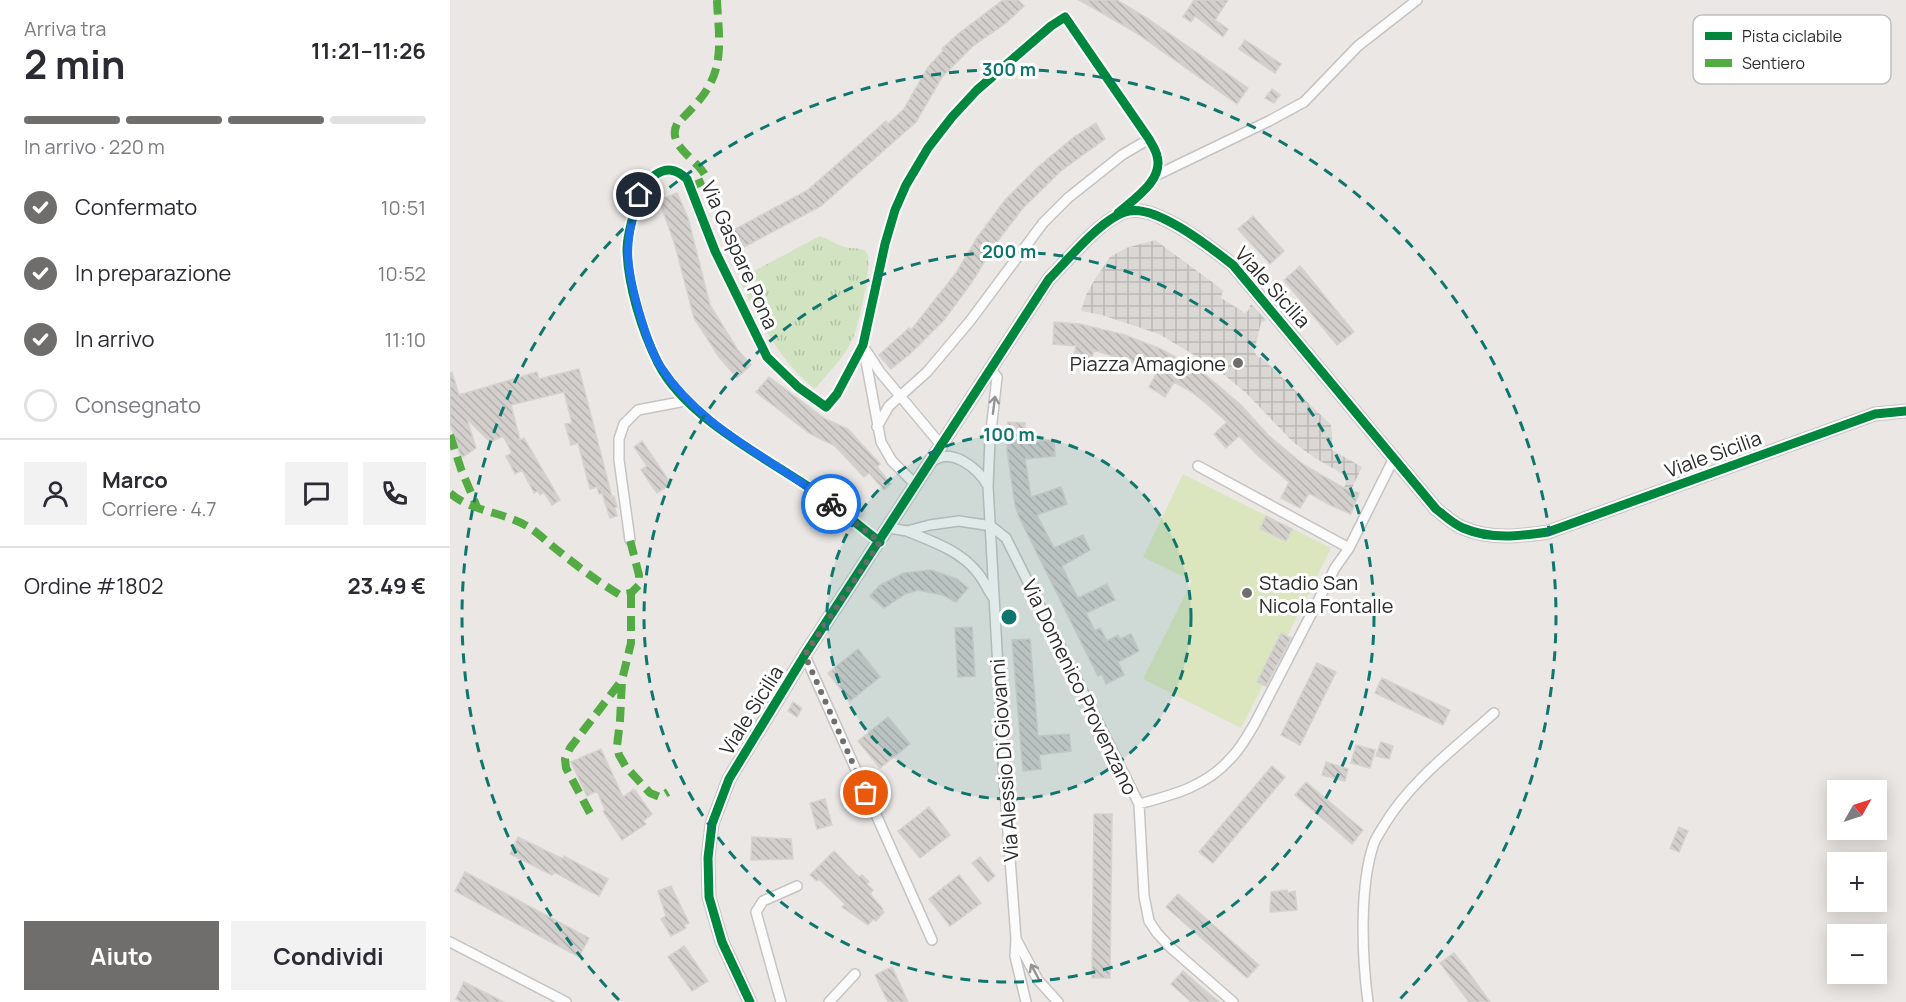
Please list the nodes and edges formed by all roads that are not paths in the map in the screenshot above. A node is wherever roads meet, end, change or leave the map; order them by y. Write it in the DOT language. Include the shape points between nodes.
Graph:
graph roads {
  1 [pos="1418,0"];
  2 [pos="1149,139"];
  3 [pos="1157,175"];
  4 [pos="1114,217"];
  5 [pos="862,345"];
  6 [pos="990,369"];
  7 [pos="900,396"];
  8 [pos="684,398"];
  9 [pos="1906,411"];
  10 [pos="877,427"];
  11 [pos="942,446"];
  12 [pos="1394,458"];
  13 [pos="929,464"];
  14 [pos="1198,466"];
  15 [pos="916,485"];
  16 [pos="988,486"];
  17 [pos="988,526"];
  18 [pos="889,528"];
  19 [pos="907,531"];
  20 [pos="630,540"];
  21 [pos="880,542"];
  22 [pos="1349,548"];
  23 [pos="994,598"];
  24 [pos="806,653"];
  25 [pos="1494,713"];
  26 [pos="1139,804"];
  27 [pos="797,886"];
  28 [pos="1016,939"];
  29 [pos="932,940"];
  30 [pos="450,942"];
  31 [pos="855,974"];
  32 [pos="566,1002"];
  33 [pos="750,1002"];
  34 [pos="781,1002"];
  35 [pos="829,1002"];
  36 [pos="1026,1002"];
  37 [pos="1058,1002"];
  38 [pos="1233,1002"];
  39 [pos="1368,1002"];
  1 -- 3 [label="street" via="1359,46 1304,102"];
  2 -- 3 [label="street" via="1157,155"];
  2 -- 5 [label="street" via="1065,17 1051,26 951,117 906,185 895,210"];
  2 -- 7 [label="street" via="1122,155 1043,223 964,329"];
  3 -- 4 [label="street"];
  4 -- 6 [label="street, Viale Sicilia" via="1049,279"];
  4 -- 12 [label="street, Viale Sicilia" via="1130,210 1147,212 1202,241 1233,265"];
  5 -- 7 [label="street"];
  5 -- 8 [label="street, Via Gaspare Pona" via="826,407 798,387 767,357 716,251 687,179 679,171 668,169 651,179 639,195 627,248 629,278 659,364"];
  5 -- 10 [label="street"];
  6 -- 11 [label="street, Viale Sicilia"];
  16 -- 6 [label="street, Via Alessio Di Giovanni, one-way" via="997,377"];
  7 -- 10 [label="street"];
  7 -- 11 [label="street"];
  8 -- 20 [label="street" via="638,410 624,424 619,460"];
  8 -- 21 [label="street, Via Gaspare Pona" via="724,432 820,495"];
  9 -- 12 [label="street, Viale Sicilia" via="1875,414 1548,532 1515,537 1461,528 1436,509"];
  10 -- 15 [label="street" via="892,461"];
  11 -- 13 [label="street, Viale Sicilia"];
  12 -- 22 [label="street"];
  13 -- 15 [label="street, Viale Sicilia"];
  13 -- 16 [label="street" via="941,458 963,461 978,471"];
  14 -- 22 [label="street"];
  15 -- 18 [label="street, Viale Sicilia"];
  16 -- 17 [label="street, Via Alessio Di Giovanni"];
  17 -- 19 [label="street" via="960,521"];
  17 -- 23 [label="street, Via Alessio Di Giovanni"];
  17 -- 26 [label="street, Via Domenico Provenzano" via="1006,538"];
  18 -- 19 [label="street"];
  18 -- 21 [label="street, Viale Sicilia"];
  19 -- 23 [label="street" via="964,559"];
  21 -- 24 [label="street, Viale Sicilia"];
  22 -- 26 [label="street" via="1255,723 1232,758 1206,780"];
  23 -- 28 [label="street, Via Alessio Di Giovanni"];
  24 -- 29 [label="street"];
  24 -- 33 [label="street, Viale Sicilia" via="729,779 712,824 709,897 722,942"];
  25 -- 39 [label="street" via="1410,789 1375,842 1365,895"];
  26 -- 38 [label="street, Via Domenico Provenzano" via="1149,921 1170,947"];
  27 -- 34 [label="street" via="763,901 756,912"];
  28 -- 36 [label="street, Via Alessio Di Giovanni" via="1015,956"];
  37 -- 28 [label="street, Via Alessio Di Giovanni, one-way" via="1038,980"];
  30 -- 32 [label="street"];
  31 -- 35 [label="street"];
}
